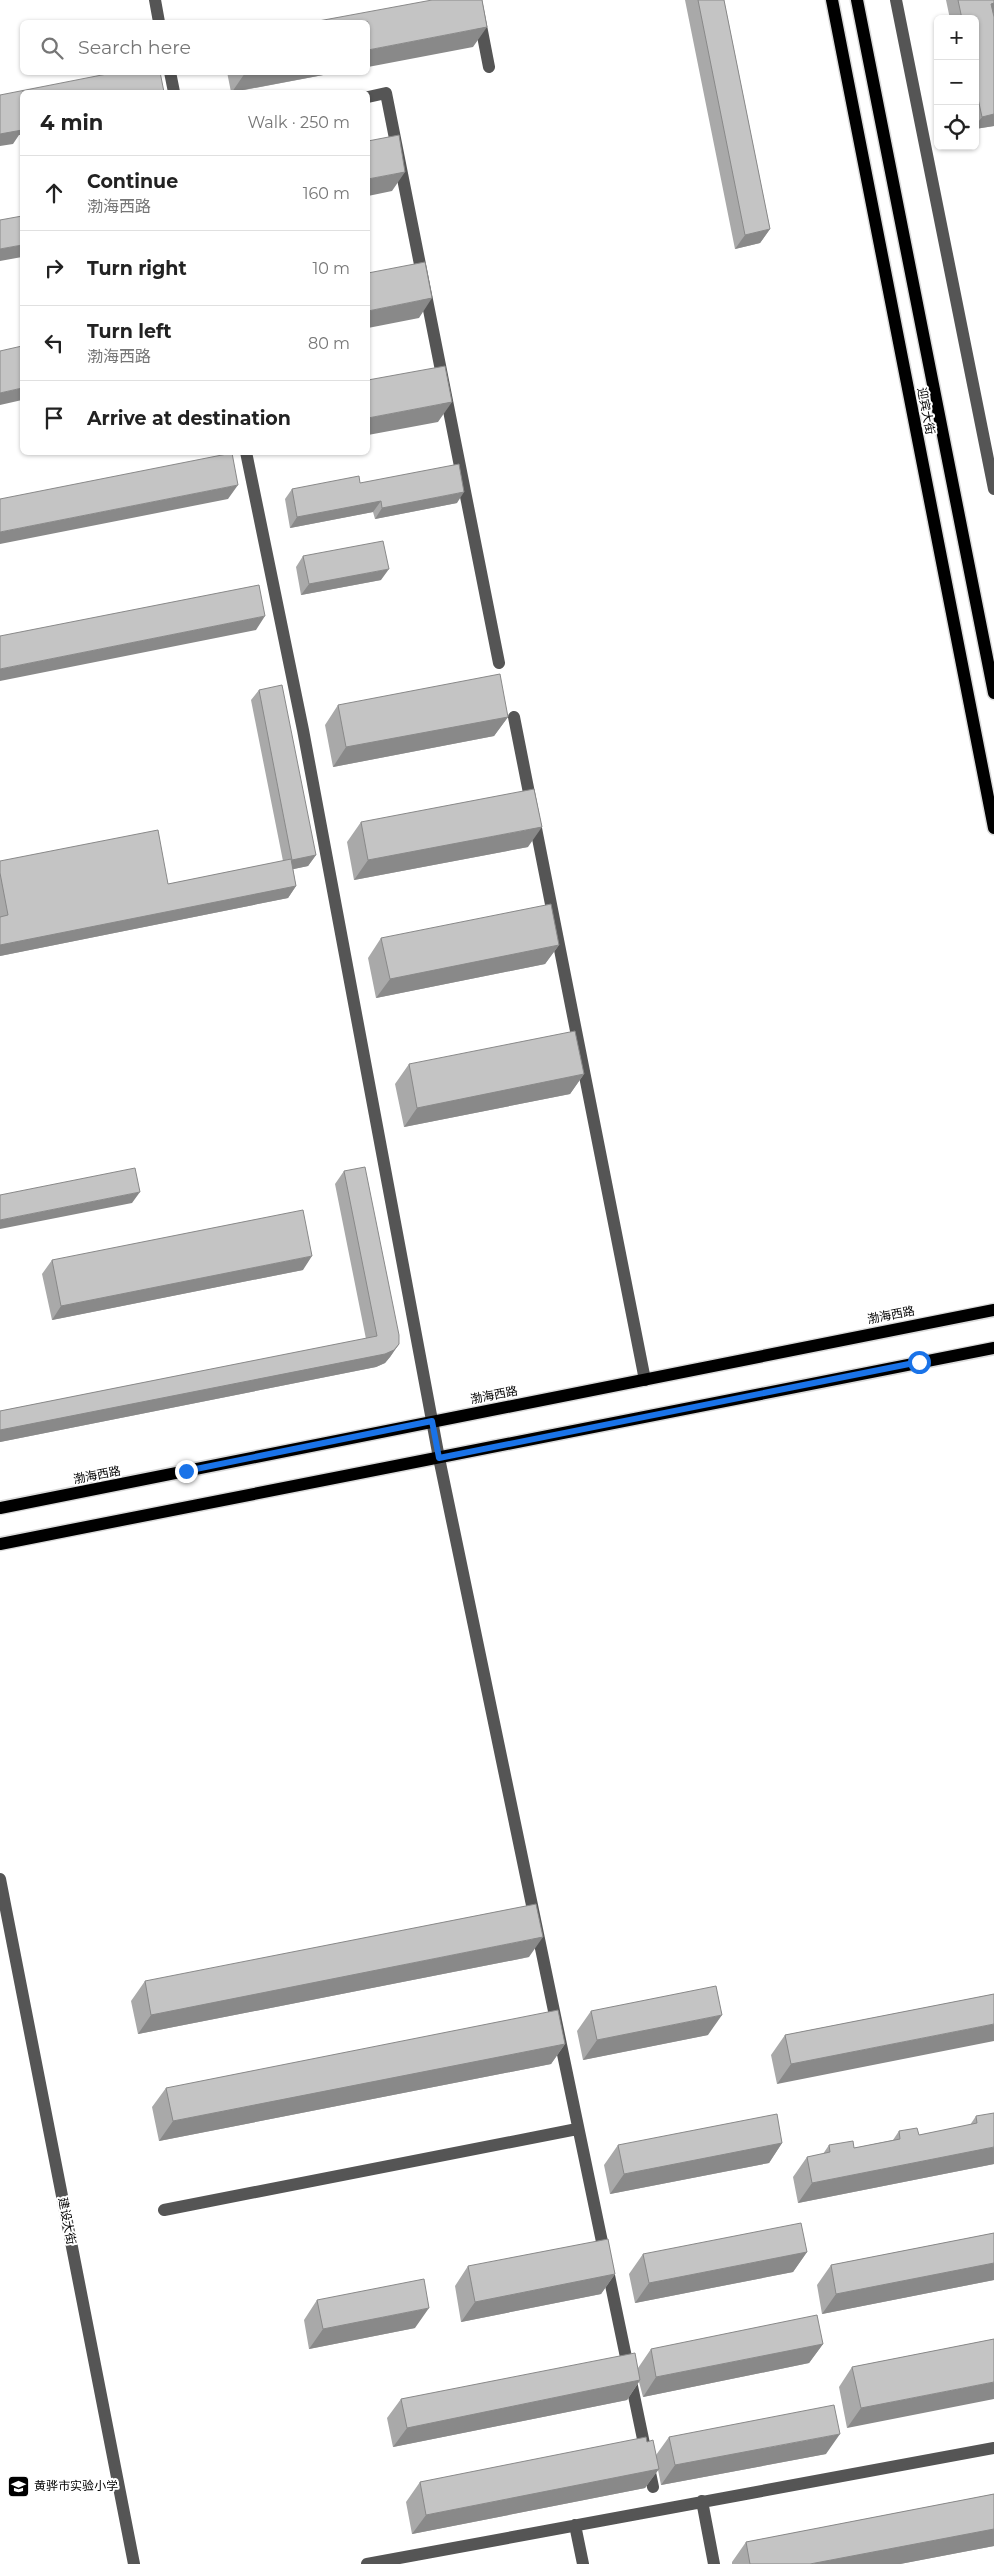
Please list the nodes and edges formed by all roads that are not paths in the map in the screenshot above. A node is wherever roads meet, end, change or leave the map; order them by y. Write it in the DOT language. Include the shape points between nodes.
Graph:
graph roads {
  1 [pos="155,0"];
  2 [pos="476,0"];
  3 [pos="832,0"];
  4 [pos="856,0"];
  5 [pos="896,0"];
  6 [pos="160,20"];
  7 [pos="489,67"];
  8 [pos="171,75"];
  9 [pos="174,90"];
  10 [pos="370,97"];
  11 [pos="247,455"];
  12 [pos="994,489"];
  13 [pos="499,663"];
  14 [pos="994,693"];
  15 [pos="514,717"];
  16 [pos="994,828"];
  17 [pos="994,1310"];
  18 [pos="994,1348"];
  19 [pos="645,1380"];
  20 [pos="432,1421"];
  21 [pos="439,1458"];
  22 [pos="0,1508"];
  23 [pos="0,1544"];
  24 [pos="0,1879"];
  25 [pos="577,2129"];
  26 [pos="164,2210"];
  27 [pos="994,2448"];
  28 [pos="653,2487"];
  29 [pos="702,2501"];
  30 [pos="576,2525"];
  31 [pos="134,2564"];
  32 [pos="367,2564"];
  33 [pos="583,2564"];
  34 [pos="714,2564"];
  1 -- 6 [label="street"];
  2 -- 7 [label="street"];
  3 -- 16 [label="main road, 迎宾大街"];
  4 -- 14 [label="main road, 迎宾大街"];
  5 -- 12 [label="street"];
  8 -- 9 [label="street"];
  10 -- 13 [label="street" via="386,93"];
  11 -- 20 [label="street" via="304,740"];
  15 -- 19 [label="street"];
  17 -- 19 [label="main road, 渤海西路"];
  18 -- 21 [label="main road"];
  19 -- 20 [label="main road, 渤海西路"];
  20 -- 21 [label="street"];
  20 -- 22 [label="main road, 渤海西路"];
  21 -- 23 [label="main road"];
  21 -- 25 [label="street"];
  24 -- 31 [label="street, 建设大街"];
  25 -- 26 [label="street"];
  25 -- 28 [label="street"];
  27 -- 29 [label="street"];
  29 -- 30 [label="street"];
  29 -- 34 [label="street"];
  30 -- 32 [label="street"];
  30 -- 33 [label="street"];
}
